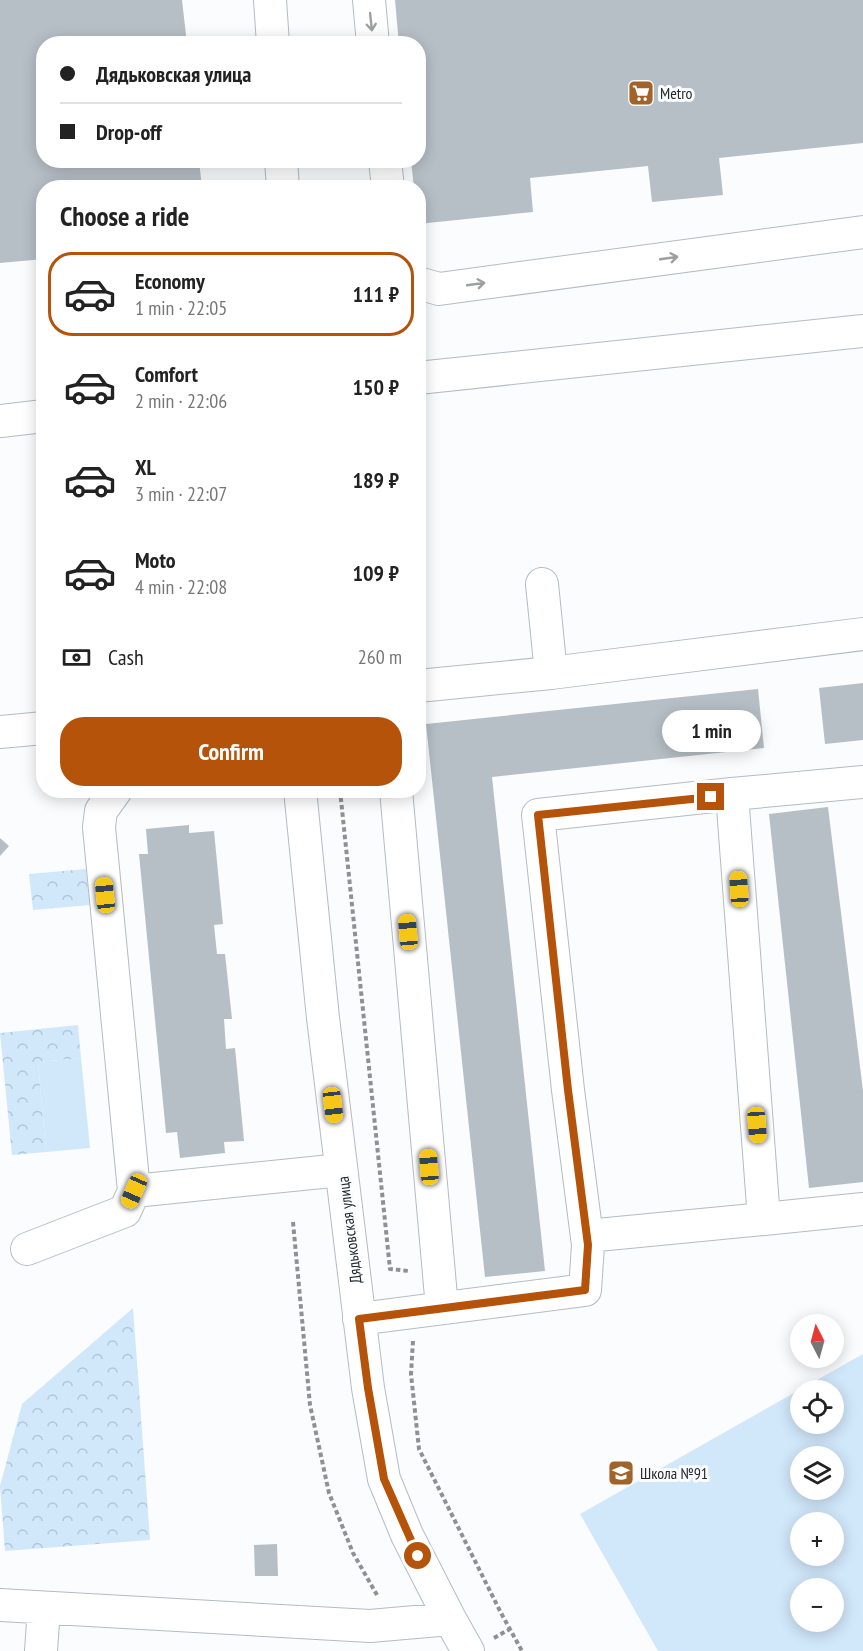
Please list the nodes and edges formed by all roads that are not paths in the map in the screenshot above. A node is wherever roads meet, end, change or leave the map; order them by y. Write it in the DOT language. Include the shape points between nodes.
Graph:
graph roads {
  1 [pos="270,0"];
  2 [pos="369,0"];
  3 [pos="272,36"];
  4 [pos="372,36"];
  5 [pos="863,232"];
  6 [pos="426,285"];
  7 [pos="863,331"];
  8 [pos="426,377"];
  9 [pos="36,417"];
  10 [pos="0,421"];
  11 [pos="542,584"];
  12 [pos="863,634"];
  13 [pos="551,673"];
  14 [pos="426,685"];
  15 [pos="36,729"];
  16 [pos="0,732"];
  17 [pos="863,782"];
  18 [pos="732,794"];
  19 [pos="110,798"];
  20 [pos="301,798"];
  21 [pos="396,798"];
  22 [pos="341,1170"];
  23 [pos="134,1191"];
  24 [pos="863,1209"];
  25 [pos="764,1219"];
  26 [pos="587,1236"];
  27 [pos="27,1249"];
  28 [pos="428,1310"];
  29 [pos="359,1319"];
  30 [pos="0,1605"];
  31 [pos="44,1608"];
  32 [pos="450,1619"];
  33 [pos="41,1651"];
  34 [pos="468,1651"];
  1 -- 3 [label="street"];
  2 -- 4 [label="street, one-way"];
  6 -- 5 [label="street, one-way" via="439,289"];
  7 -- 8 [label="street"];
  9 -- 10 [label="street"];
  11 -- 13 [label="street"];
  12 -- 13 [label="street"];
  13 -- 14 [label="street"];
  15 -- 16 [label="street"];
  17 -- 18 [label="street"];
  18 -- 25 [label="street"];
  18 -- 26 [label="street" via="538,815"];
  19 -- 23 [label="street" via="100,811 99,827"];
  20 -- 22 [label="street, Дядьковская улица"];
  21 -- 28 [label="street"];
  22 -- 23 [label="street"];
  22 -- 29 [label="street, Дядьковская улица"];
  23 -- 27 [label="street" via="125,1211"];
  24 -- 25 [label="street"];
  25 -- 26 [label="street"];
  26 -- 28 [label="street" via="585,1290"];
  28 -- 29 [label="street"];
  29 -- 32 [label="street, Дядьковская улица" via="384,1479"];
  30 -- 31 [label="street"];
  31 -- 32 [label="street" via="370,1626"];
  31 -- 33 [label="street"];
  32 -- 34 [label="street, Дядьковская улица"];
}
